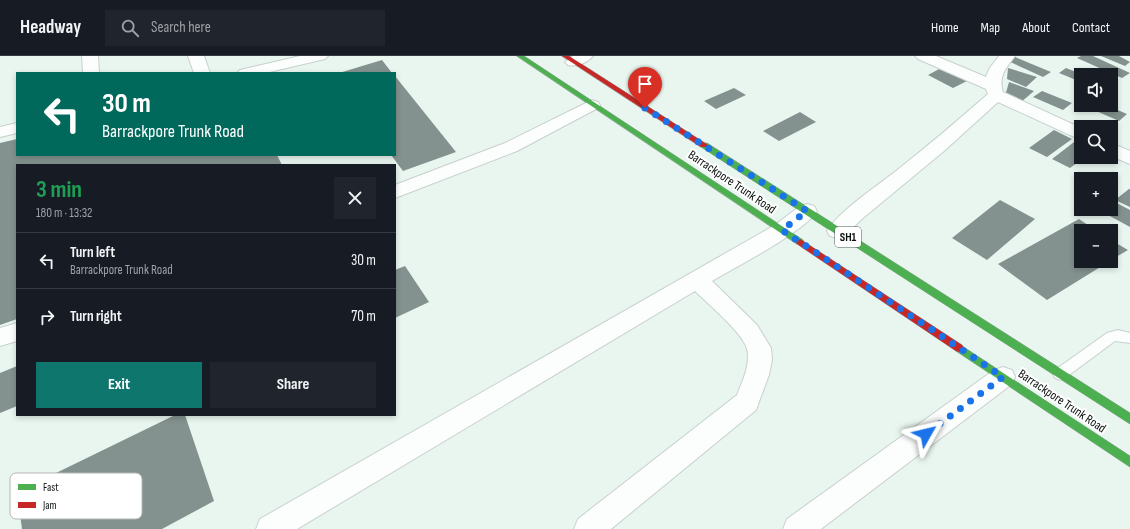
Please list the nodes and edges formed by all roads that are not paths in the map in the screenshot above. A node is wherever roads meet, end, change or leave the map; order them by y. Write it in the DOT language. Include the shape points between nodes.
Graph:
graph roads {
  1 [pos="90,56"];
  2 [pos="196,56"];
  3 [pos="320,56"];
  4 [pos="520,56"];
  5 [pos="923,56"];
  6 [pos="1007,56"];
  7 [pos="574,58"];
  8 [pos="91,72"];
  9 [pos="202,72"];
  10 [pos="249,72"];
  11 [pos="994,90"];
  12 [pos="592,105"];
  13 [pos="16,128"];
  14 [pos="1074,131"];
  15 [pos="0,132"];
  16 [pos="1118,152"];
  17 [pos="1130,158"];
  18 [pos="396,192"];
  19 [pos="807,211"];
  20 [pos="782,230"];
  21 [pos="838,230"];
  22 [pos="696,279"];
  23 [pos="16,332"];
  24 [pos="0,337"];
  25 [pos="1130,338"];
  26 [pos="1060,374"];
  27 [pos="1003,377"];
  28 [pos="1130,419"];
  29 [pos="1130,462"];
  30 [pos="270,529"];
  31 [pos="588,529"];
  32 [pos="798,529"];
  1 -- 8 [label="street"];
  2 -- 9 [label="street"];
  3 -- 10 [label="street"];
  4 -- 12 [label="main road, Barrackpore Trunk Road / SH1"];
  5 -- 11 [label="street"];
  6 -- 11 [label="street" via="995,71"];
  7 -- 19 [label="main road, Barrackpore Trunk Road / SH1"];
  11 -- 14 [label="street"];
  11 -- 21 [label="street" via="938,147"];
  12 -- 18 [label="street" via="511,147"];
  12 -- 20 [label="main road, Barrackpore Trunk Road / SH1"];
  13 -- 15 [label="street"];
  16 -- 17 [label="street"];
  19 -- 20 [label="street"];
  19 -- 21 [label="main road, Barrackpore Trunk Road / SH1"];
  20 -- 22 [label="street"];
  20 -- 27 [label="main road, Barrackpore Trunk Road / SH1"];
  21 -- 26 [label="main road, Barrackpore Trunk Road / SH1"];
  22 -- 30 [label="street"];
  22 -- 31 [label="street" via="743,324 759,348 758,373 747,402"];
  23 -- 24 [label="street"];
  25 -- 26 [label="lane" via="1118,335 1111,337"];
  26 -- 28 [label="main road, Barrackpore Trunk Road / SH1"];
  27 -- 29 [label="main road, Barrackpore Trunk Road / SH1"];
  27 -- 32 [label="street"];
}
